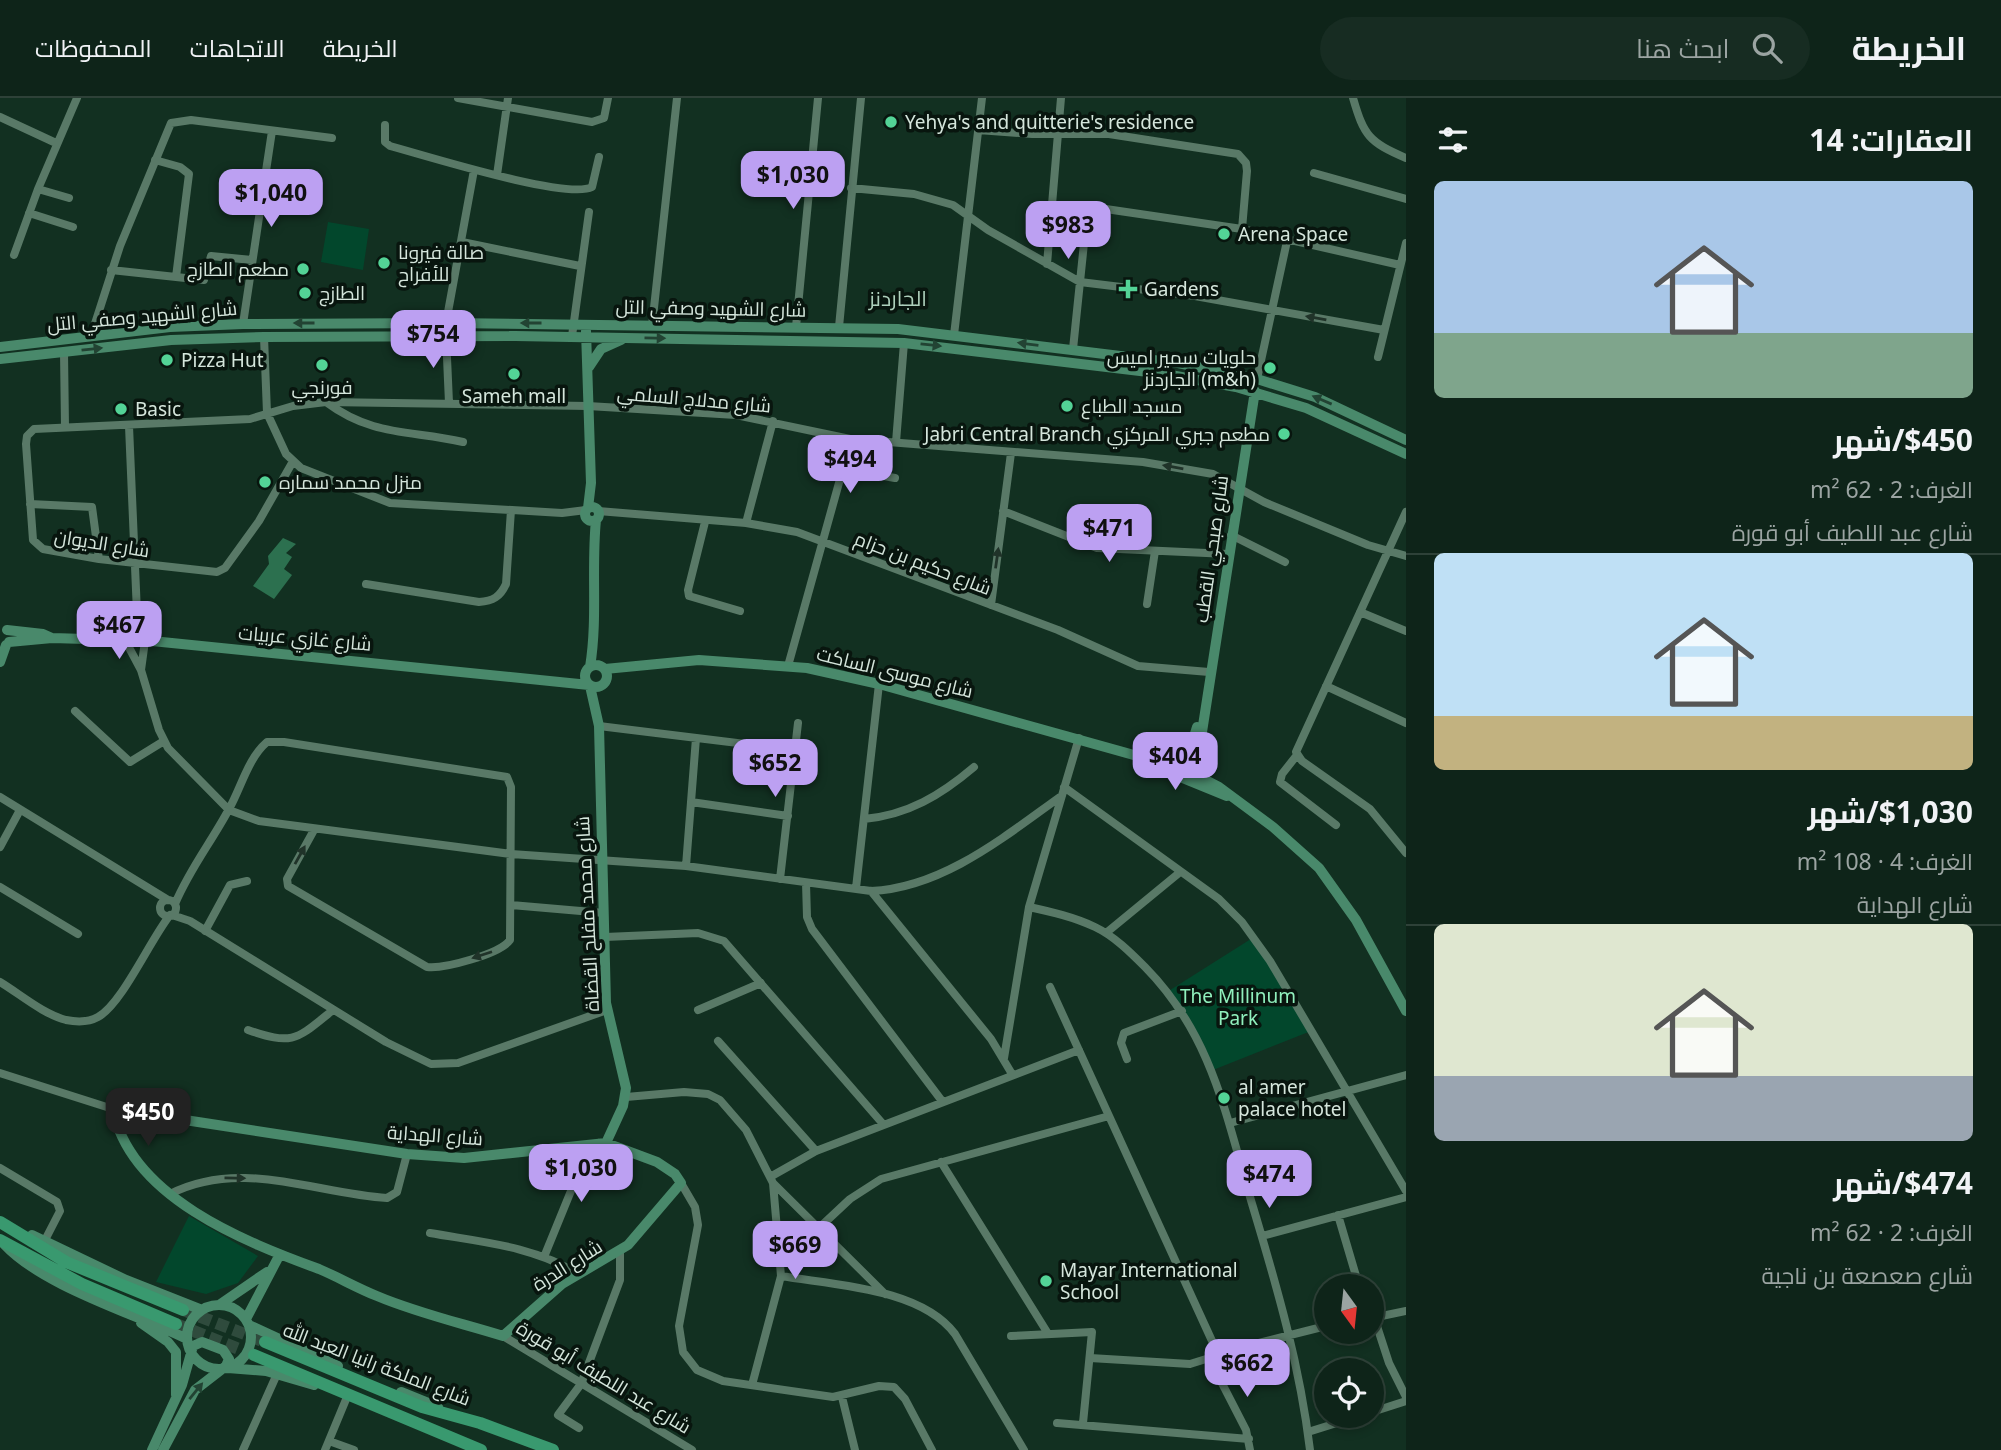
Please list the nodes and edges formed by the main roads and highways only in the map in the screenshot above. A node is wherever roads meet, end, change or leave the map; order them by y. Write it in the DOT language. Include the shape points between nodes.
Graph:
graph roads {
  1 [pos="5,1225"];
  2 [pos="1,1241"];
  3 [pos="183,1310"];
  4 [pos="176,1324"];
  5 [pos="269,1340"];
  6 [pos="254,1355"];
  7 [pos="481,1450"];
  8 [pos="554,1450"];
  1 -- 3 [label="main road" via="66,1262"];
  2 -- 4 [label="main road" via="82,1284"];
  5 -- 8 [label="main road, شارع الملكة رانيا العبد الله" via="422,1407"];
  6 -- 7 [label="main road, شارع الملكة رانيا العبد الله"];
}
